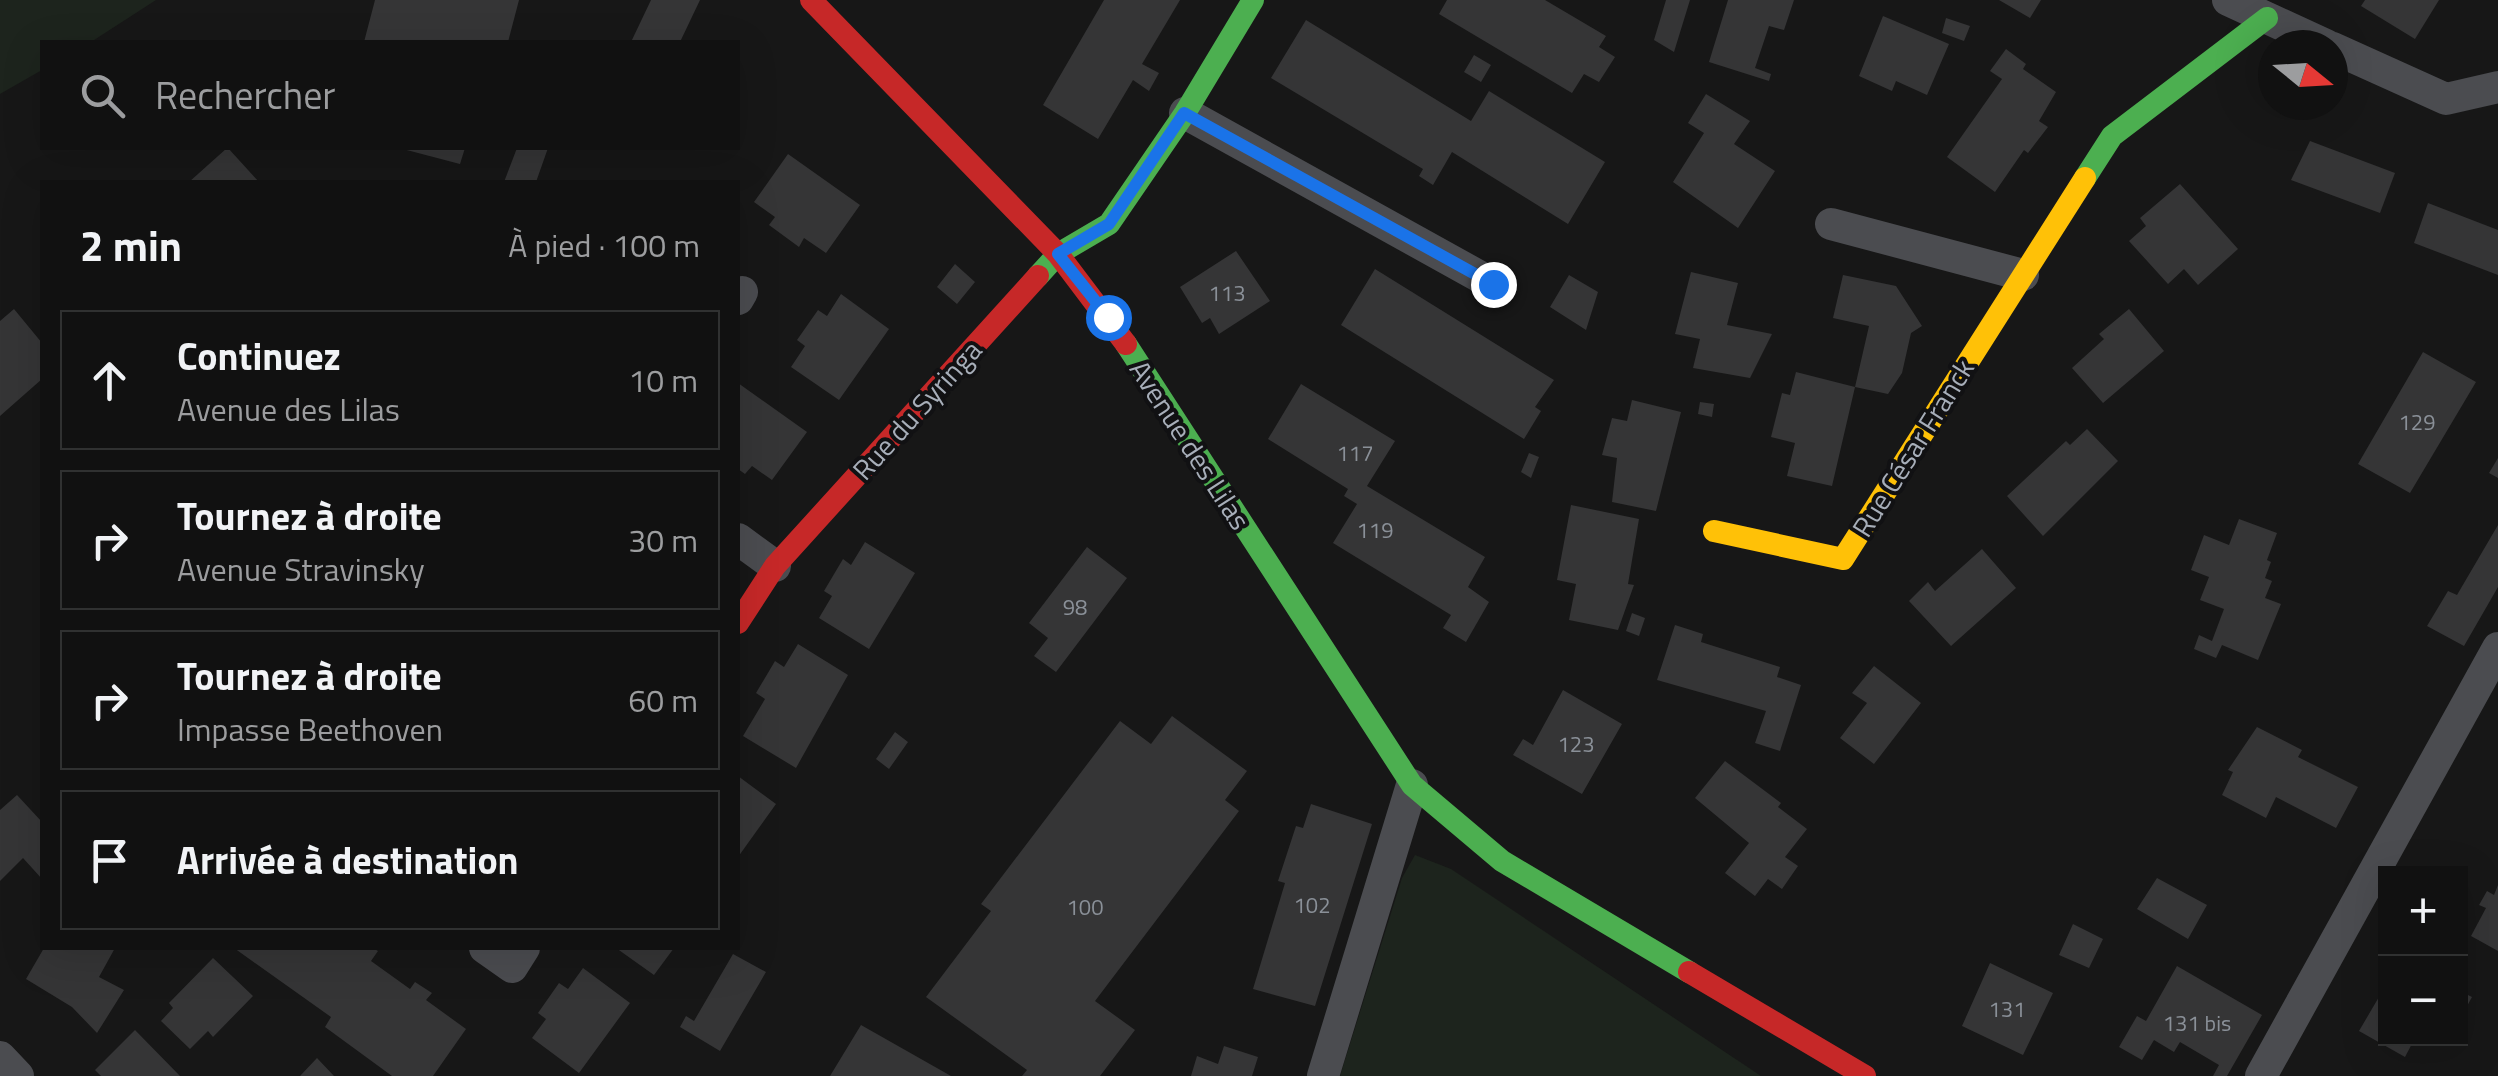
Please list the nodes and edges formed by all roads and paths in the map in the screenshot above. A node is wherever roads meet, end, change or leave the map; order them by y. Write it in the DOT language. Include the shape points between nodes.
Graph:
graph roads {
  1 [pos="811,0"];
  2 [pos="1252,0"];
  3 [pos="2228,0"];
  4 [pos="2266,18"];
  5 [pos="2293,30"];
  6 [pos="2348,55"];
  7 [pos="2498,87"];
  8 [pos="1184,113"];
  9 [pos="1831,224"];
  10 [pos="1058,254"];
  11 [pos="2023,276"];
  12 [pos="1493,284"];
  13 [pos="1714,530"];
  14 [pos="740,540"];
  15 [pos="775,566"];
  16 [pos="740,620"];
  17 [pos="2498,648"];
  18 [pos="1412,785"];
  19 [pos="488,950"];
  20 [pos="523,950"];
  21 [pos="0,1057"];
  22 [pos="18,1076"];
  23 [pos="1322,1076"];
  24 [pos="1866,1076"];
  25 [pos="2262,1076"];
  1 -- 10 [label="street, Avenue des Lilas"];
  2 -- 8 [label="street, Rue du Syringa"];
  3 -- 4 [label="street"];
  4 -- 5 [label="street"];
  4 -- 11 [label="street, Rue César Franck" via="2112,136"];
  6 -- 7 [label="street" via="2446,100"];
  8 -- 10 [label="street, Rue du Syringa" via="1109,224"];
  8 -- 12 [label="street"];
  9 -- 11 [label="street"];
  10 -- 15 [label="street, Rue du Syringa"];
  10 -- 18 [label="street, Avenue des Lilas" via="1108,317"];
  11 -- 13 [label="street, Rue César Franck" via="1842,560"];
  14 -- 15 [label="street"];
  15 -- 16 [label="street, Rue du Syringa"];
  17 -- 25 [label="street"];
  18 -- 23 [label="street"];
  18 -- 24 [label="street, Avenue des Lilas" via="1502,861"];
  19 -- 20 [label="street" via="512,966"];
  21 -- 22 [label="street"];
}
